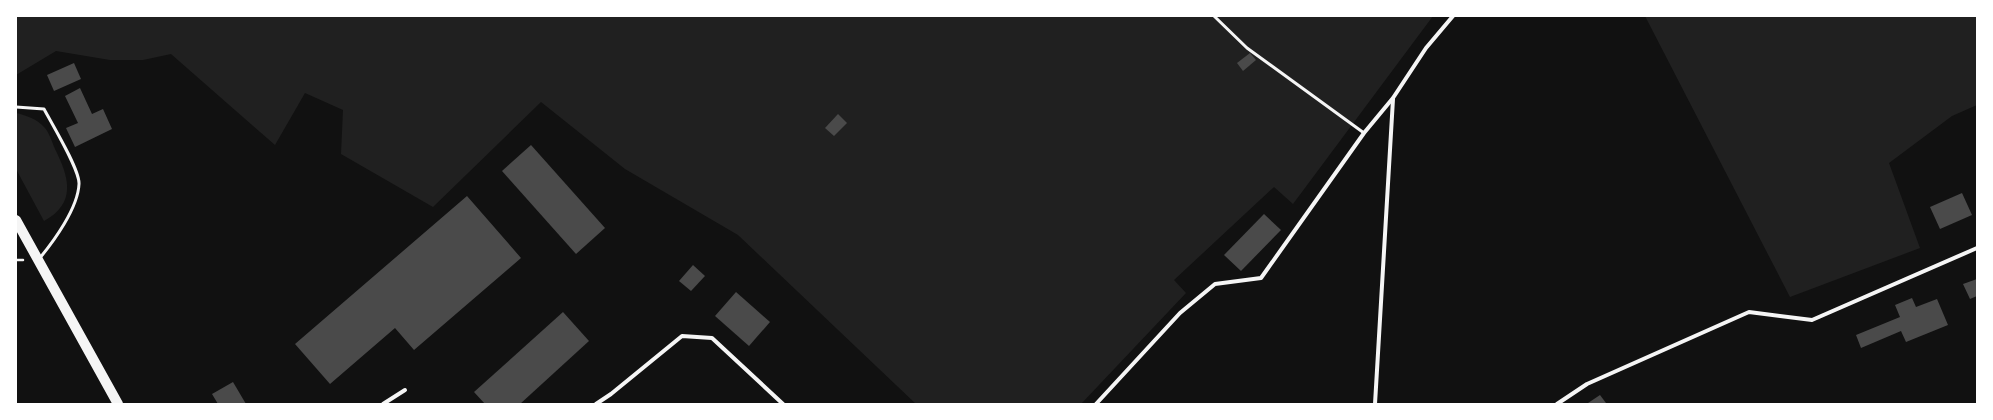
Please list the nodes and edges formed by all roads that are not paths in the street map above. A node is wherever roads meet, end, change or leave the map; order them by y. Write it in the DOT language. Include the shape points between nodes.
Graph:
graph roads {
  1 [pos="1214,16"];
  2 [pos="1453,16"];
  3 [pos="1393,98"];
  4 [pos="16,107"];
  5 [pos="1364,133"];
  6 [pos="16,220"];
  7 [pos="1977,248"];
  8 [pos="38,261"];
  9 [pos="406,390"];
  10 [pos="118,404"];
  11 [pos="383,404"];
  12 [pos="596,404"];
  13 [pos="783,404"];
  14 [pos="1096,404"];
  15 [pos="1375,404"];
  16 [pos="1557,404"];
  1 -- 5 [label="lane" via="1247,48"];
  2 -- 3 [label="street" via="1426,48"];
  3 -- 5 [label="street"];
  3 -- 15 [label="street"];
  4 -- 8 [label="lane" via="44,109 73,164 80,183 59,235"];
  5 -- 14 [label="street" via="1261,278 1215,284 1180,313"];
  6 -- 8 [label="main road"];
  7 -- 16 [label="street" via="1812,320 1749,312 1587,384"];
  8 -- 10 [label="main road"];
  9 -- 11 [label="street"];
  12 -- 13 [label="street" via="682,336 712,338"];
}
